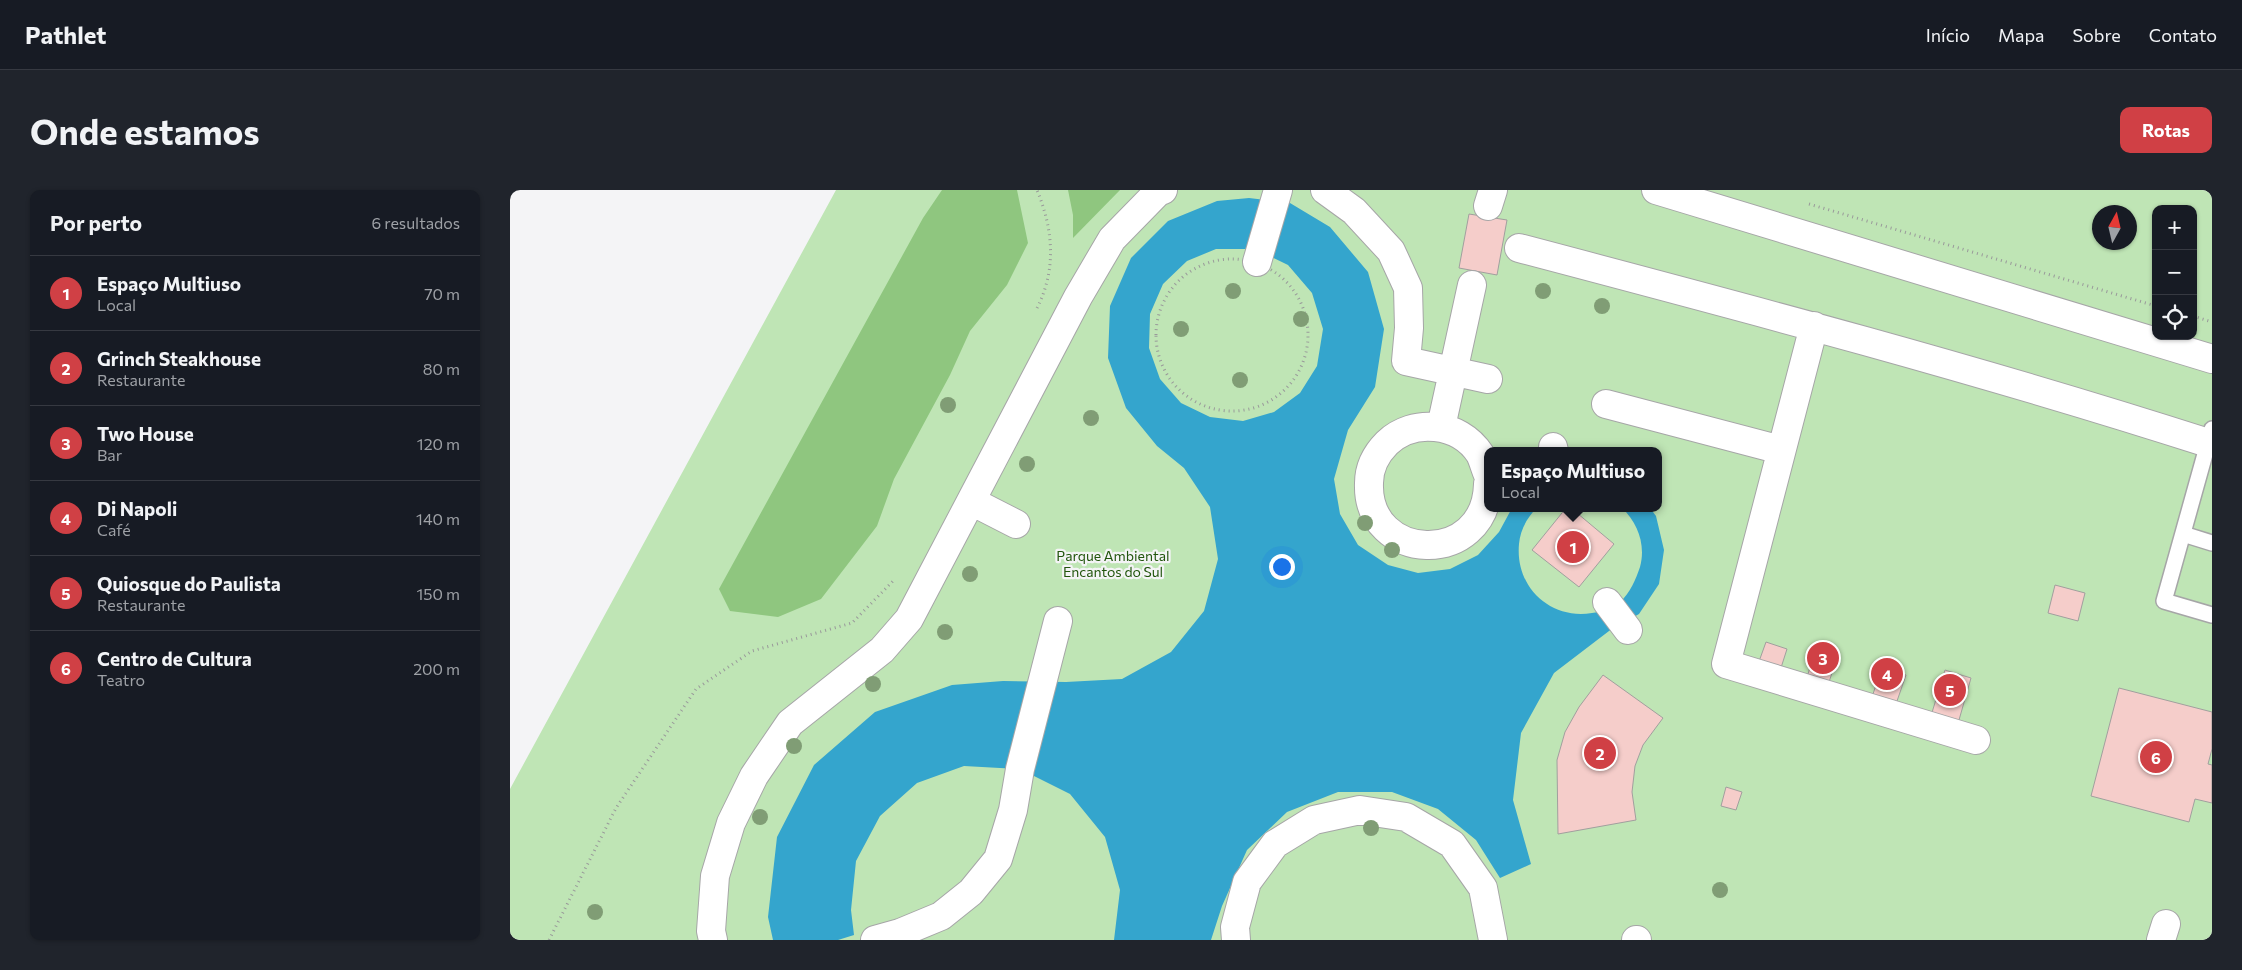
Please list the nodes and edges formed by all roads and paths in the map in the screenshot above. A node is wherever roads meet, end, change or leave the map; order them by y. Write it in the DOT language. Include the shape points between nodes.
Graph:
graph roads {
  1 [pos="1037,190"];
  2 [pos="1163,190"];
  3 [pos="1325,190"];
  4 [pos="1656,190"];
  5 [pos="1278,191"];
  6 [pos="1800,201"];
  7 [pos="1519,248"];
  8 [pos="1257,262"];
  9 [pos="1472,285"];
  10 [pos="2152,305"];
  11 [pos="1036,309"];
  12 [pos="2197,317"];
  13 [pos="2212,322"];
  14 [pos="1814,326"];
  15 [pos="2212,359"];
  16 [pos="1453,371"];
  17 [pos="1488,379"];
  18 [pos="1606,404"];
  19 [pos="1441,427"];
  20 [pos="2211,439"];
  21 [pos="1781,450"];
  22 [pos="1484,464"];
  23 [pos="971,500"];
  24 [pos="1484,508"];
  25 [pos="1016,524"];
  26 [pos="2183,534"];
  27 [pos="2212,543"];
  28 [pos="896,578"];
  29 [pos="2212,614"];
  30 [pos="1058,621"];
  31 [pos="1976,740"];
  32 [pos="549,940"];
  33 [pos="713,940"];
  34 [pos="875,940"];
  35 [pos="1236,940"];
  36 [pos="1494,940"];
  1 -- 11 [label="path" via="1047,214 1052,258"];
  2 -- 23 [label="street" via="1112,239"];
  3 -- 16 [label="street" via="1354,211 1391,251 1408,288 1406,361"];
  4 -- 15 [label="street"];
  5 -- 8 [label="street"];
  6 -- 10 [label="path"];
  7 -- 14 [label="street" via="1711,308"];
  8 -- 8 [label="path" via="1283,277 1302,301 1310,330 1306,360 1291,386 1267,404 1238,412 1208,408 1181,393 1163,369 1155,340 1159,310 1174,284 1198,266 1227,258"];
  9 -- 16 [label="street"];
  12 -- 13 [label="path"];
  14 -- 20 [label="street"];
  14 -- 21 [label="street"];
  16 -- 17 [label="street"];
  16 -- 19 [label="street"];
  18 -- 21 [label="street" via="1684,413"];
  19 -- 22 [label="street" via="1463,437 1480,454"];
  19 -- 24 [label="street" via="1418,426 1396,435 1379,451 1369,472 1368,496 1377,518 1393,535 1415,545 1438,546 1460,537 1478,521"];
  20 -- 26 [label="lane"];
  21 -- 31 [label="street" via="1726,664"];
  23 -- 25 [label="street"];
  23 -- 33 [label="street" via="909,619 882,650 790,723 754,776 731,823 715,876"];
  26 -- 27 [label="lane"];
  26 -- 29 [label="lane" via="2164,601"];
  28 -- 32 [label="path" via="852,623 752,651 696,689 616,808"];
  30 -- 34 [label="street" via="1020,769 1013,810 998,859 971,892 941,916"];
  35 -- 36 [label="street" via="1235,927 1247,882 1275,844 1314,820 1360,810 1406,817 1452,844 1483,888"];
}
